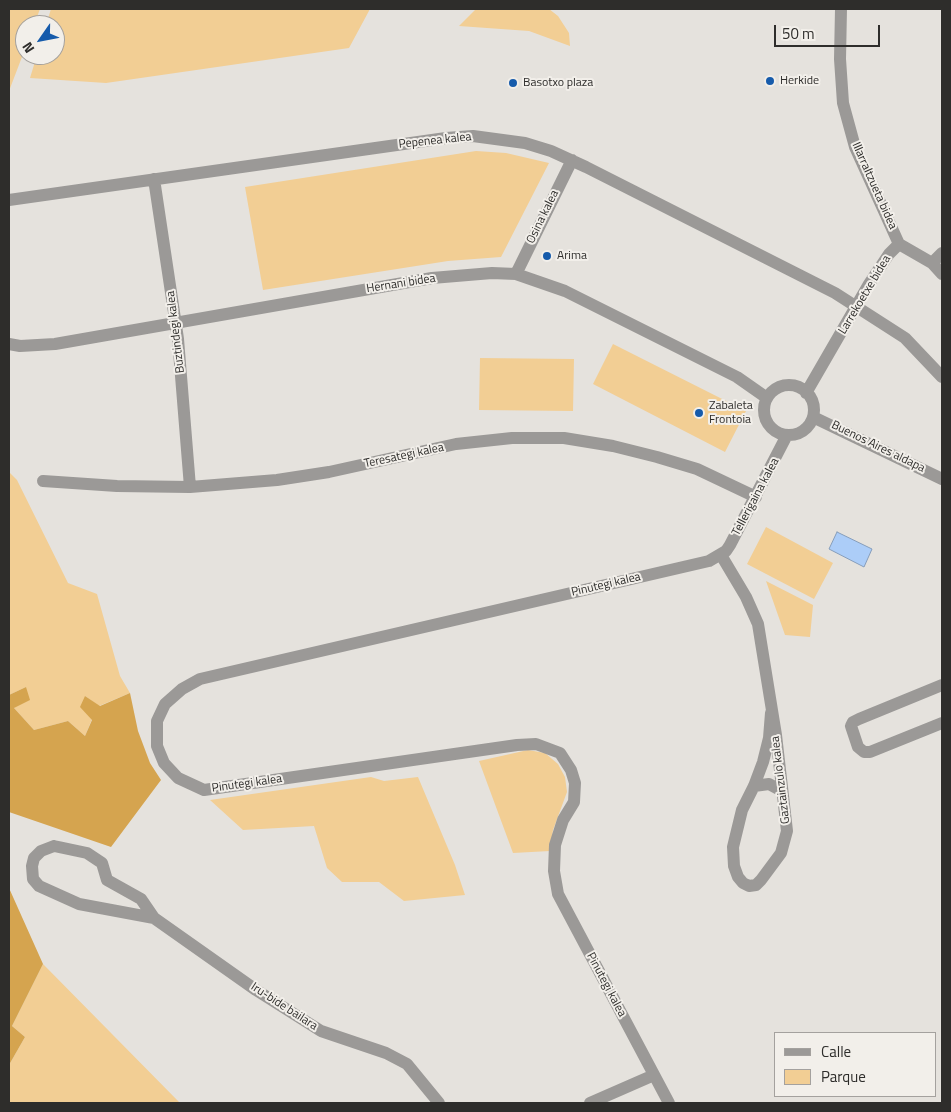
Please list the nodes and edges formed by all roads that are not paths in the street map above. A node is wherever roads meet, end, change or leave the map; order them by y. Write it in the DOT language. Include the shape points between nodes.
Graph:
graph roads {
  1 [pos="841,9"];
  2 [pos="572,160"];
  3 [pos="154,179"];
  4 [pos="9,200"];
  5 [pos="900,244"];
  6 [pos="942,253"];
  7 [pos="932,263"];
  8 [pos="516,274"];
  9 [pos="942,274"];
  10 [pos="856,306"];
  11 [pos="176,322"];
  12 [pos="9,344"];
  13 [pos="942,377"];
  14 [pos="806,393"];
  15 [pos="767,398"];
  16 [pos="813,417"];
  17 [pos="787,435"];
  18 [pos="942,479"];
  19 [pos="43,481"];
  20 [pos="190,487"];
  21 [pos="756,497"];
  22 [pos="721,555"];
  23 [pos="942,685"];
  24 [pos="771,713"];
  25 [pos="942,723"];
  26 [pos="754,786"];
  27 [pos="782,791"];
  28 [pos="154,918"];
  29 [pos="654,1075"];
  30 [pos="440,1103"];
  31 [pos="590,1103"];
  32 [pos="669,1103"];
  1 -- 5 [label="street, Illarraltzueta bidea" via="843,103 855,147"];
  2 -- 3 [label="street, Pepenea kalea" via="525,143 473,136"];
  2 -- 8 [label="street, Osina kalea"];
  2 -- 10 [label="street, Pepenea kalea"];
  3 -- 4 [label="street, Pepenea kalea"];
  3 -- 11 [label="street, Buztindegi kalea"];
  5 -- 7 [label="street, Larrekoetxe bidea"];
  5 -- 10 [label="street, Larrekoetxe bidea" via="889,254"];
  6 -- 7 [label="street"];
  7 -- 9 [label="street, Larrekoetxe bidea"];
  8 -- 11 [label="street, Hernani bidea" via="432,278"];
  8 -- 15 [label="street, Hernani bidea" via="540,280 591,304 737,377"];
  10 -- 13 [label="street, Pepenea kalea" via="905,338"];
  10 -- 14 [label="street, Larrekoetxe bidea"];
  11 -- 12 [label="street, Hernani bidea" via="55,344"];
  11 -- 20 [label="street, Buztindegi kalea"];
  14 -- 15 [label="street" via="800,388 785,386"];
  14 -- 16 [label="street" via="814,408"];
  15 -- 17 [label="street" via="764,412 769,426"];
  16 -- 17 [label="street" via="804,431"];
  16 -- 18 [label="street, Buenos Aires aldapa"];
  17 -- 21 [label="street, Tellerigaina kalea"];
  19 -- 20 [label="street, Teresategi kalea"];
  20 -- 21 [label="street, Teresategi kalea" via="328,472 456,444 512,438 564,438 613,446 697,469"];
  21 -- 22 [label="street, Tellerigaina kalea" via="730,545"];
  22 -- 24 [label="street, Gaztainzulo kalea" via="758,624"];
  22 -- 29 [label="street, Pinutegi kalea" via="705,563 200,679 182,688 165,704 157,721 157,746 164,763 178,778 204,790 517,745 536,744 560,754 575,783 574,802 563,820 555,845 554,871 558,894"];
  23 -- 25 [label="street" via="859,719 851,726 858,747 870,752"];
  24 -- 26 [label="street, Gaztainzulo kalea" via="769,738"];
  24 -- 27 [label="street, Gaztainzulo kalea"];
  26 -- 27 [label="street" via="769,784"];
  26 -- 27 [label="street, Gaztainzulo kalea" via="742,810 733,847 738,877 750,886 761,880 786,842"];
  28 -- 28 [label="street, Iru-bide bailara" via="79,904 49,892 33,879 34,858 41,850 54,846 86,853 102,863 107,880 141,899"];
  28 -- 30 [label="street, Iru-bide bailara" via="321,1031 386,1053 407,1064"];
  29 -- 31 [label="street"];
  29 -- 32 [label="street, Pinutegi kalea"];
}
